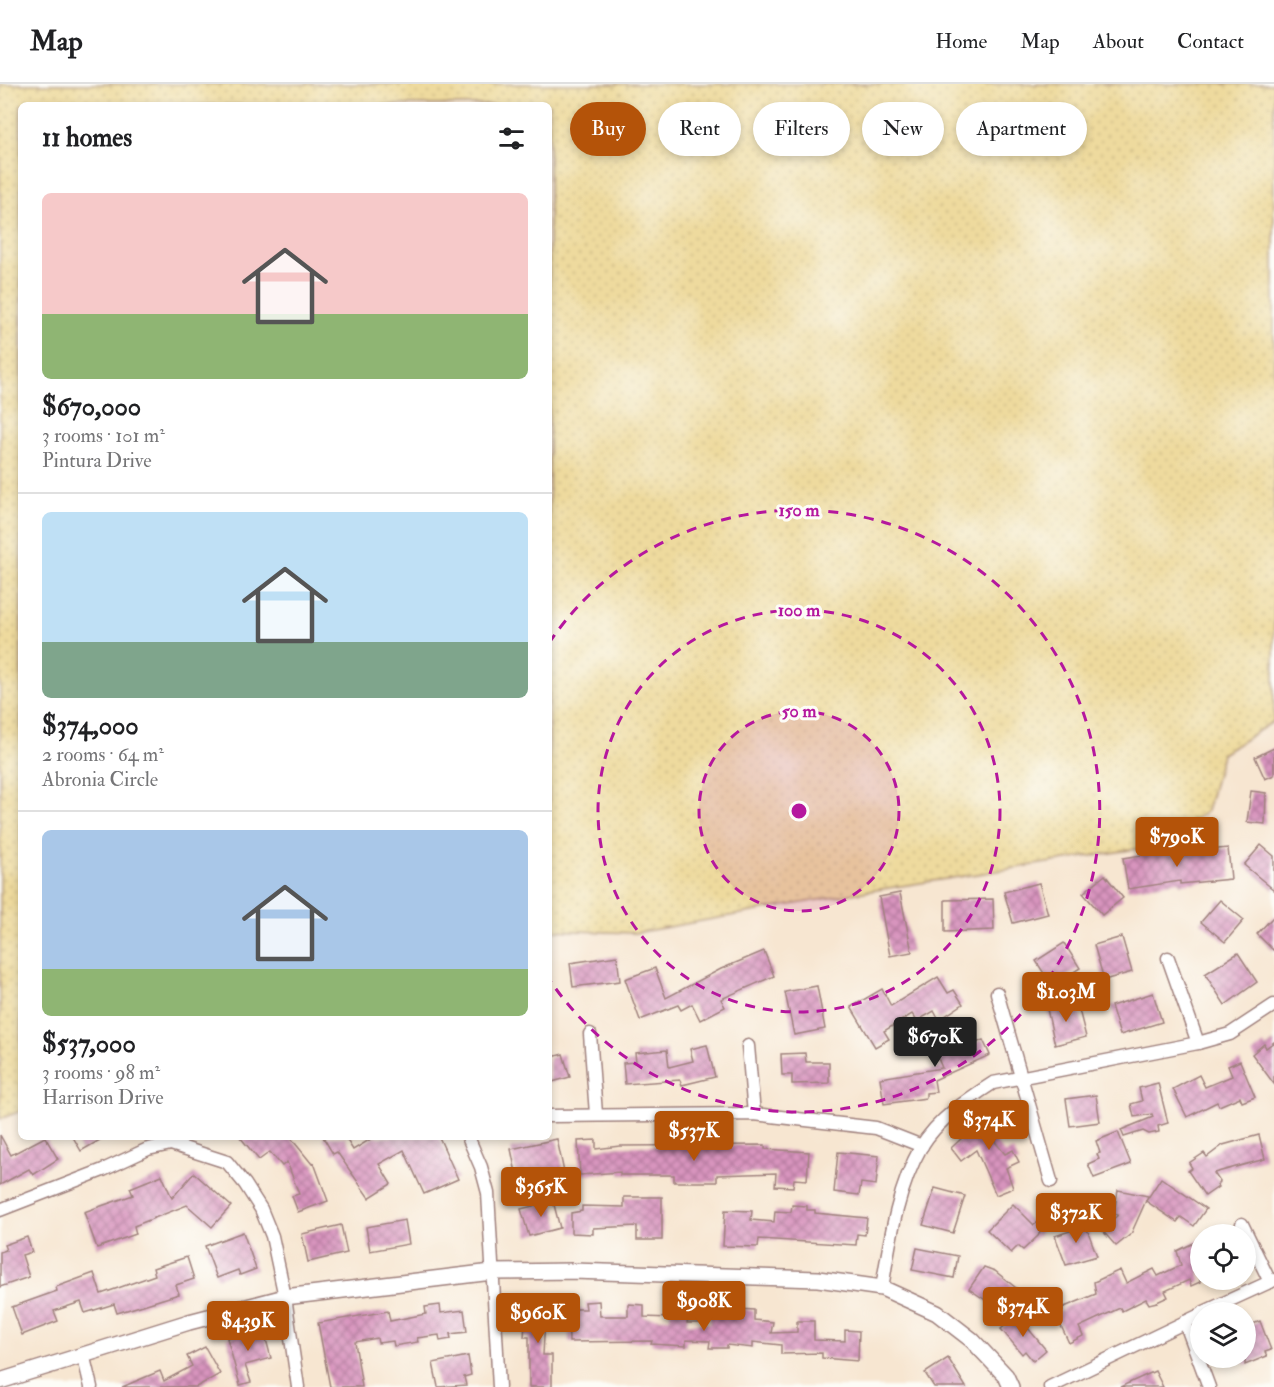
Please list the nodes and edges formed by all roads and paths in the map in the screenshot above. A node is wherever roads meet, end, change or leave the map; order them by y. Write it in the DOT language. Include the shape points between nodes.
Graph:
graph roads {
  1 [pos="1168,958"];
  2 [pos="997,993"];
  3 [pos="1274,1005"];
  4 [pos="590,1034"];
  5 [pos="1198,1043"];
  6 [pos="748,1046"];
  7 [pos="1022,1078"];
  8 [pos="596,1114"];
  9 [pos="754,1114"];
  10 [pos="552,1116"];
  11 [pos="470,1140"];
  12 [pos="922,1146"];
  13 [pos="1051,1181"];
  14 [pos="0,1210"];
  15 [pos="1256,1251"];
  16 [pos="492,1272"];
  17 [pos="1272,1281"];
  18 [pos="882,1288"];
  19 [pos="285,1297"];
  20 [pos="1226,1302"];
  21 [pos="1190,1320"];
  22 [pos="1185,1322"];
  23 [pos="83,1354"];
  24 [pos="0,1381"];
  25 [pos="91,1387"];
  26 [pos="298,1387"];
  27 [pos="498,1387"];
  28 [pos="1011,1387"];
  29 [pos="1050,1387"];
  30 [pos="1209,1387"];
  1 -- 5 [label="street"];
  2 -- 7 [label="street"];
  3 -- 5 [label="street" via="1230,1034"];
  4 -- 8 [label="street"];
  5 -- 7 [label="street"];
  6 -- 9 [label="street"];
  7 -- 12 [label="street" via="993,1083 969,1098"];
  7 -- 13 [label="street"];
  8 -- 9 [label="street"];
  8 -- 10 [label="street"];
  9 -- 12 [label="street" via="876,1128"];
  11 -- 16 [label="street" via="488,1192"];
  12 -- 18 [label="street" via="894,1215"];
  14 -- 19 [label="street" via="148,1149 171,1144 202,1153 227,1162 261,1209 272,1236"];
  15 -- 17 [label="street"];
  16 -- 18 [label="street" via="818,1279"];
  16 -- 19 [label="street"];
  16 -- 27 [label="street"];
  17 -- 20 [label="street"];
  18 -- 28 [label="street" via="946,1320 972,1340 1006,1376"];
  19 -- 23 [label="street"];
  19 -- 26 [label="street"];
  21 -- 22 [label="street"];
  22 -- 29 [label="street"];
  22 -- 30 [label="street"];
  23 -- 24 [label="street"];
  23 -- 25 [label="street"];
}
